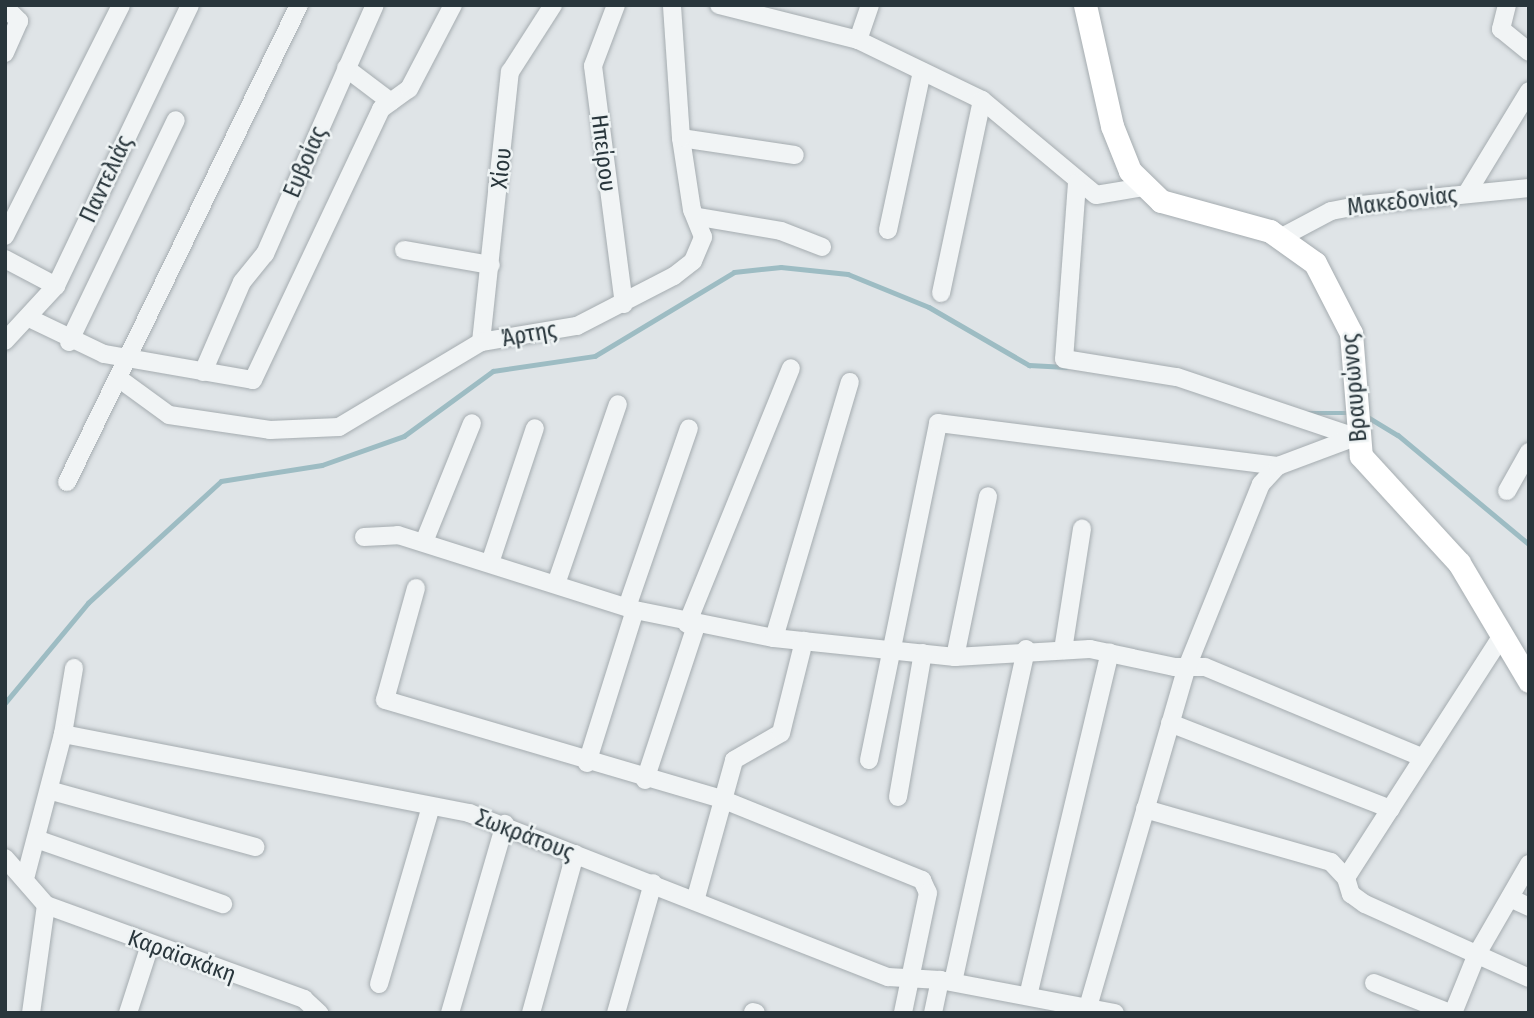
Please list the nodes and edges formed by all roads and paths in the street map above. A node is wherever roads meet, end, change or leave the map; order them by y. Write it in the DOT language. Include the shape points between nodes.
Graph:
graph roads {
  1 [pos="121,5"];
  2 [pos="190,5"];
  3 [pos="299,5"];
  4 [pos="375,5"];
  5 [pos="453,5"];
  6 [pos="552,5"];
  7 [pos="616,5"];
  8 [pos="672,5"];
  9 [pos="719,5"];
  10 [pos="870,5"];
  11 [pos="1086,5"];
  12 [pos="1507,5"];
  13 [pos="5,7"];
  14 [pos="858,40"];
  15 [pos="1529,52"];
  16 [pos="5,53"];
  17 [pos="346,68"];
  18 [pos="922,72"];
  19 [pos="1529,91"];
  20 [pos="982,100"];
  21 [pos="391,102"];
  22 [pos="176,120"];
  23 [pos="681,138"];
  24 [pos="794,155"];
  25 [pos="1077,183"];
  26 [pos="1144,187"];
  27 [pos="1529,188"];
  28 [pos="1467,193"];
  29 [pos="699,217"];
  30 [pos="888,230"];
  31 [pos="5,236"];
  32 [pos="1282,237"];
  33 [pos="822,247"];
  34 [pos="404,250"];
  35 [pos="5,259"];
  36 [pos="491,265"];
  37 [pos="57,286"];
  38 [pos="941,293"];
  39 [pos="624,304"];
  40 [pos="31,319"];
  41 [pos="5,341"];
  42 [pos="69,342"];
  43 [pos="481,342"];
  44 [pos="130,358"];
  45 [pos="149,365"];
  46 [pos="791,368"];
  47 [pos="203,372"];
  48 [pos="121,380"];
  49 [pos="850,382"];
  50 [pos="148,396"];
  51 [pos="618,404"];
  52 [pos="1355,421"];
  53 [pos="472,423"];
  54 [pos="536,428"];
  55 [pos="689,428"];
  56 [pos="1529,452"];
  57 [pos="1278,466"];
  58 [pos="67,482"];
  59 [pos="1507,491"];
  60 [pos="988,496"];
  61 [pos="1082,528"];
  62 [pos="364,537"];
  63 [pos="424,542"];
  64 [pos="489,563"];
  65 [pos="556,584"];
  66 [pos="416,588"];
  67 [pos="631,609"];
  68 [pos="691,625"];
  69 [pos="1503,634"];
  70 [pos="774,638"];
  71 [pos="804,641"];
  72 [pos="1026,649"];
  73 [pos="892,650"];
  74 [pos="1063,650"];
  75 [pos="923,653"];
  76 [pos="1110,653"];
  77 [pos="955,657"];
  78 [pos="1187,667"];
  79 [pos="74,668"];
  80 [pos="1529,681"];
  81 [pos="1170,723"];
  82 [pos="63,734"];
  83 [pos="1421,757"];
  84 [pos="869,760"];
  85 [pos="587,763"];
  86 [pos="645,780"];
  87 [pos="52,791"];
  88 [pos="898,797"];
  89 [pos="724,800"];
  90 [pos="431,806"];
  91 [pos="1145,809"];
  92 [pos="1391,809"];
  93 [pos="505,824"];
  94 [pos="39,840"];
  95 [pos="255,847"];
  96 [pos="575,854"];
  97 [pos="5,859"];
  98 [pos="1529,864"];
  99 [pos="26,875"];
  100 [pos="1346,878"];
  101 [pos="653,883"];
  102 [pos="1510,898"];
  103 [pos="695,901"];
  104 [pos="223,904"];
  105 [pos="47,905"];
  106 [pos="1529,907"];
  107 [pos="150,944"];
  108 [pos="1477,954"];
  109 [pos="1529,978"];
  110 [pos="913,979"];
  111 [pos="946,981"];
  112 [pos="1374,983"];
  113 [pos="379,984"];
  114 [pos="1028,996"];
  115 [pos="1088,1007"];
  116 [pos="318,1011"];
  117 [pos="32,1013"];
  118 [pos="128,1013"];
  119 [pos="450,1013"];
  120 [pos="531,1013"];
  121 [pos="616,1013"];
  122 [pos="903,1013"];
  123 [pos="933,1013"];
  124 [pos="1115,1013"];
  125 [pos="1451,1013"];
  1 -- 31 [label="street"];
  2 -- 37 [label="street, Παντελιάς"];
  3 -- 44 [label="street"];
  4 -- 17 [label="street, Ευβοίας"];
  5 -- 21 [label="street" via="409,89"];
  6 -- 36 [label="street, Χίου" via="510,72"];
  7 -- 39 [label="street, Ηπείρου" via="593,66"];
  8 -- 23 [label="street, Άρτης"];
  9 -- 14 [label="street"];
  10 -- 14 [label="street"];
  11 -- 26 [label="main road, Βραυρώνος" via="1114,133 1124,163"];
  12 -- 15 [label="street" via="1501,29"];
  13 -- 16 [label="street" via="19,21"];
  14 -- 18 [label="street"];
  17 -- 21 [label="street"];
  17 -- 47 [label="street, Ευβοίας" via="265,254 225,314"];
  18 -- 20 [label="street"];
  18 -- 30 [label="street"];
  19 -- 28 [label="street"];
  20 -- 25 [label="street"];
  20 -- 38 [label="street"];
  21 -- 47 [label="street" via="381,110 316,240 260,373 244,380"];
  22 -- 42 [label="street"];
  23 -- 24 [label="street"];
  23 -- 29 [label="street, Άρτης" via="692,210"];
  25 -- 26 [label="street" via="1110,197"];
  25 -- 52 [label="street" via="1064,359 1177,377"];
  26 -- 32 [label="main road, Βραυρώνος" via="1190,213"];
  27 -- 28 [label="street, Μακεδονίας"];
  28 -- 32 [label="street, Μακεδονίας" via="1331,211"];
  29 -- 33 [label="street" via="781,231"];
  29 -- 39 [label="street, Άρτης" via="703,237 694,261"];
  32 -- 52 [label="main road, Βραυρώνος" via="1315,263 1346,316"];
  34 -- 36 [label="street"];
  35 -- 37 [label="street"];
  36 -- 43 [label="street, Χίου"];
  37 -- 40 [label="street, Παντελιάς"];
  39 -- 43 [label="street, Άρτης" via="578,326"];
  40 -- 41 [label="street, Παντελιάς"];
  40 -- 42 [label="street"];
  42 -- 44 [label="street"];
  43 -- 50 [label="street, Άρτης" via="339,426 242,428 169,415"];
  44 -- 45 [label="street"];
  44 -- 48 [label="street"];
  45 -- 47 [label="street"];
  45 -- 50 [label="street"];
  46 -- 68 [label="street"];
  48 -- 50 [label="street, Άρτης"];
  48 -- 58 [label="street"];
  49 -- 70 [label="street"];
  51 -- 65 [label="street"];
  52 -- 57 [label="street"];
  52 -- 69 [label="main road, Βραυρώνος" via="1366,465 1445,545"];
  53 -- 63 [label="street"];
  54 -- 64 [label="street"];
  55 -- 67 [label="street"];
  56 -- 59 [label="street"];
  57 -- 73 [label="street" via="938,423"];
  57 -- 78 [label="street" via="1261,484 1240,530"];
  60 -- 77 [label="street"];
  61 -- 74 [label="street"];
  62 -- 63 [label="street" via="385,533"];
  63 -- 64 [label="street"];
  64 -- 65 [label="street"];
  65 -- 67 [label="street"];
  66 -- 85 [label="street" via="385,700"];
  67 -- 68 [label="street"];
  67 -- 85 [label="street"];
  68 -- 70 [label="street"];
  68 -- 86 [label="street"];
  69 -- 80 [label="main road, Βραυρώνος"];
  69 -- 83 [label="street"];
  70 -- 71 [label="street"];
  71 -- 73 [label="street"];
  71 -- 89 [label="street" via="781,733 740,753"];
  72 -- 74 [label="street"];
  72 -- 77 [label="street"];
  72 -- 111 [label="street"];
  73 -- 75 [label="street"];
  73 -- 84 [label="street"];
  74 -- 76 [label="street"];
  75 -- 77 [label="street"];
  75 -- 88 [label="street"];
  76 -- 78 [label="street"];
  76 -- 114 [label="street"];
  78 -- 81 [label="street"];
  78 -- 83 [label="street" via="1205,667"];
  79 -- 82 [label="street"];
  81 -- 91 [label="street"];
  81 -- 92 [label="street"];
  82 -- 87 [label="street"];
  82 -- 90 [label="street, Σωκράτους"];
  83 -- 92 [label="street"];
  85 -- 86 [label="street"];
  86 -- 89 [label="street"];
  87 -- 94 [label="street"];
  87 -- 95 [label="street"];
  89 -- 103 [label="street"];
  89 -- 110 [label="street" via="922,880 928,893"];
  90 -- 93 [label="street, Σωκράτους"];
  90 -- 113 [label="street"];
  91 -- 100 [label="street" via="1331,862"];
  91 -- 115 [label="street"];
  92 -- 100 [label="street"];
  93 -- 96 [label="street, Σωκράτους"];
  93 -- 119 [label="street"];
  94 -- 99 [label="street"];
  94 -- 104 [label="street"];
  96 -- 101 [label="street, Σωκράτους"];
  96 -- 120 [label="street"];
  97 -- 99 [label="street"];
  98 -- 102 [label="street"];
  99 -- 105 [label="street"];
  100 -- 108 [label="street" via="1351,894 1365,904"];
  101 -- 103 [label="street, Σωκράτους"];
  101 -- 121 [label="street"];
  102 -- 106 [label="street"];
  102 -- 108 [label="street"];
  103 -- 110 [label="street, Σωκράτους" via="888,977"];
  105 -- 107 [label="street, Καραϊσκάκη"];
  105 -- 117 [label="street"];
  107 -- 116 [label="street, Καραϊσκάκη"];
  107 -- 118 [label="street"];
  108 -- 109 [label="street"];
  108 -- 125 [label="street"];
  110 -- 111 [label="street, Σωκράτους"];
  110 -- 122 [label="street"];
  111 -- 114 [label="street, Σωκράτους"];
  111 -- 123 [label="street"];
  112 -- 125 [label="street"];
  114 -- 115 [label="street, Σωκράτους"];
  115 -- 124 [label="street, Σωκράτους"];
}
